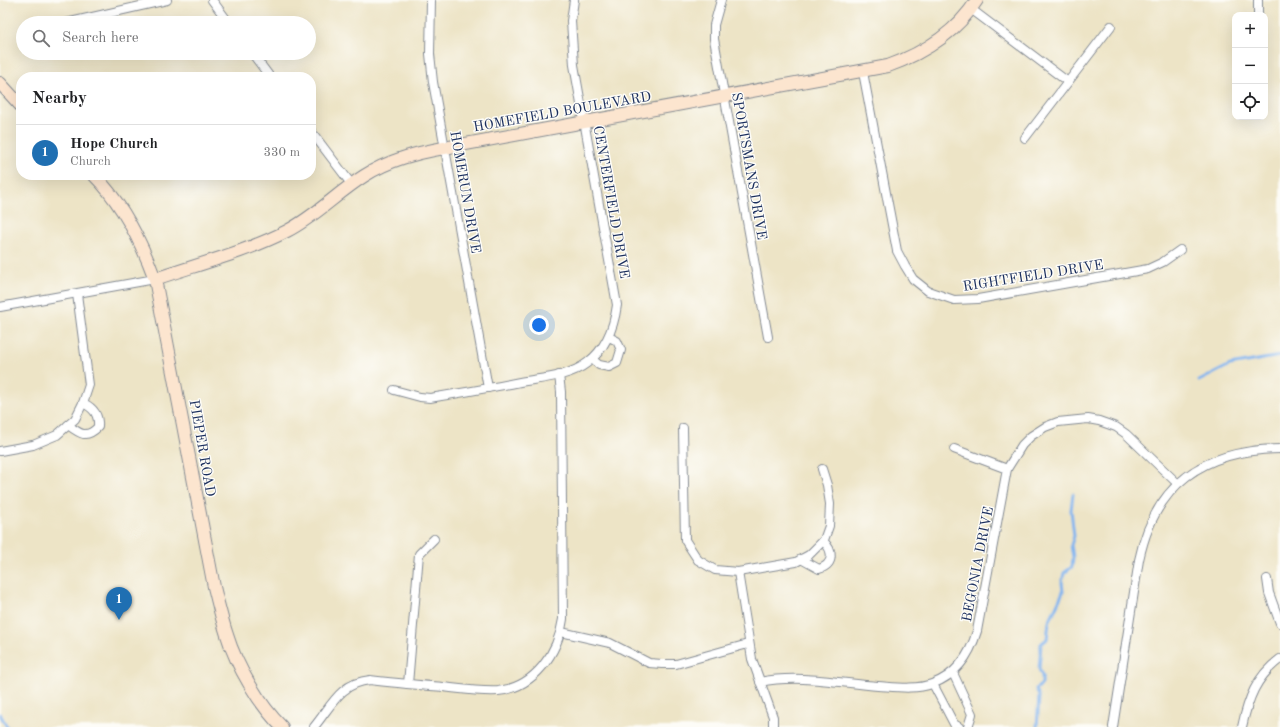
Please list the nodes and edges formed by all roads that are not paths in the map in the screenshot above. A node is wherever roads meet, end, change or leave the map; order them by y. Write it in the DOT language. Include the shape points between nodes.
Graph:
graph roads {
  1 [pos="168,0"];
  2 [pos="212,0"];
  3 [pos="430,0"];
  4 [pos="574,0"];
  5 [pos="721,0"];
  6 [pos="1258,0"];
  7 [pos="974,4"];
  8 [pos="1258,12"];
  9 [pos="97,16"];
  10 [pos="224,16"];
  11 [pos="1111,26"];
  12 [pos="257,60"];
  13 [pos="266,72"];
  14 [pos="863,72"];
  15 [pos="1068,82"];
  16 [pos="0,83"];
  17 [pos="724,97"];
  18 [pos="16,101"];
  19 [pos="584,122"];
  20 [pos="316,138"];
  21 [pos="1025,138"];
  22 [pos="444,148"];
  23 [pos="99,180"];
  24 [pos="352,185"];
  25 [pos="1180,250"];
  26 [pos="155,279"];
  27 [pos="77,294"];
  28 [pos="0,307"];
  29 [pos="609,337"];
  30 [pos="768,337"];
  31 [pos="592,359"];
  32 [pos="559,375"];
  33 [pos="488,388"];
  34 [pos="394,390"];
  35 [pos="83,402"];
  36 [pos="68,425"];
  37 [pos="683,428"];
  38 [pos="954,449"];
  39 [pos="1280,449"];
  40 [pos="0,451"];
  41 [pos="822,469"];
  42 [pos="1007,469"];
  43 [pos="1177,483"];
  44 [pos="434,539"];
  45 [pos="823,541"];
  46 [pos="801,559"];
  47 [pos="738,572"];
  48 [pos="1268,579"];
  49 [pos="1280,623"];
  50 [pos="561,632"];
  51 [pos="748,644"];
  52 [pos="1280,659"];
  53 [pos="953,673"];
  54 [pos="760,682"];
  55 [pos="408,684"];
  56 [pos="933,684"];
  57 [pos="282,727"];
  58 [pos="314,727"];
  59 [pos="773,727"];
  60 [pos="959,727"];
  61 [pos="968,727"];
  62 [pos="1113,727"];
  63 [pos="1242,727"];
  1 -- 9 [label="street"];
  2 -- 10 [label="street"];
  3 -- 22 [label="street, HOMERUN DRIVE" via="430,54"];
  4 -- 19 [label="street, CENTERFIELD DRIVE" via="574,65"];
  5 -- 17 [label="street, SPORTSMANS DRIVE" via="714,25 714,39"];
  6 -- 8 [label="street"];
  7 -- 14 [label="street, HOMEFIELD BOULEVARD" via="957,25 925,51 888,66"];
  7 -- 15 [label="street"];
  11 -- 15 [label="street"];
  12 -- 13 [label="street"];
  14 -- 17 [label="street, HOMEFIELD BOULEVARD"];
  14 -- 25 [label="street, RIGHTFIELD DRIVE" via="897,251 913,279 928,290 954,300 978,299 1148,269"];
  15 -- 21 [label="street"];
  16 -- 18 [label="street"];
  17 -- 19 [label="street, HOMEFIELD BOULEVARD"];
  17 -- 30 [label="street, SPORTSMANS DRIVE"];
  19 -- 22 [label="street, HOMEFIELD BOULEVARD"];
  19 -- 29 [label="street, CENTERFIELD DRIVE" via="617,305"];
  20 -- 24 [label="street"];
  22 -- 24 [label="street, HOMEFIELD BOULEVARD" via="397,159 365,175"];
  22 -- 33 [label="street, HOMERUN DRIVE"];
  23 -- 26 [label="street, PIEPER ROAD" via="126,216 144,248"];
  24 -- 26 [label="street, HOMEFIELD BOULEVARD" via="310,217 265,241"];
  26 -- 27 [label="street"];
  26 -- 57 [label="street, PIEPER ROAD" via="214,587 227,636 241,668 259,698"];
  27 -- 28 [label="street"];
  27 -- 35 [label="street" via="89,385"];
  29 -- 31 [label="street, CENTERFIELD DRIVE"];
  29 -- 31 [label="street" via="617,341 621,350 617,363 609,367"];
  31 -- 32 [label="street, CENTERFIELD DRIVE" via="575,370"];
  32 -- 33 [label="street, CENTERFIELD DRIVE"];
  32 -- 50 [label="street" via="562,400"];
  33 -- 34 [label="street, CENTERFIELD DRIVE" via="430,398"];
  35 -- 36 [label="street" via="75,419"];
  35 -- 36 [label="street" via="94,410 99,418 98,427 85,435"];
  36 -- 40 [label="street" via="46,441"];
  37 -- 47 [label="street" via="685,540 698,560 707,566 715,570"];
  38 -- 42 [label="street"];
  39 -- 43 [label="street" via="1230,454 1198,469"];
  41 -- 45 [label="street" via="830,504 829,526"];
  42 -- 43 [label="street, BEGONIA DRIVE" via="1022,444 1045,427 1065,421 1088,419 1116,427 1126,434"];
  42 -- 53 [label="street, BEGONIA DRIVE" via="977,631 963,663"];
  43 -- 62 [label="street" via="1151,519 1144,537"];
  44 -- 55 [label="street" via="419,554"];
  45 -- 46 [label="street"];
  45 -- 46 [label="street" via="830,547 832,555 829,563 819,569"];
  46 -- 47 [label="street"];
  47 -- 51 [label="street"];
  48 -- 49 [label="street" via="1269,593"];
  50 -- 51 [label="street" via="598,639 649,663 662,664 676,664"];
  50 -- 55 [label="street" via="558,644 543,666 532,677 509,689 477,691"];
  51 -- 54 [label="street"];
  52 -- 63 [label="street" via="1255,685 1250,694"];
  53 -- 56 [label="street, BEGONIA DRIVE"];
  53 -- 61 [label="street" via="972,714"];
  54 -- 56 [label="street, BEGONIA DRIVE" via="785,678 900,688"];
  54 -- 59 [label="street" via="773,717"];
  55 -- 58 [label="street" via="370,680 350,684"];
  56 -- 60 [label="street" via="954,724"];
}
